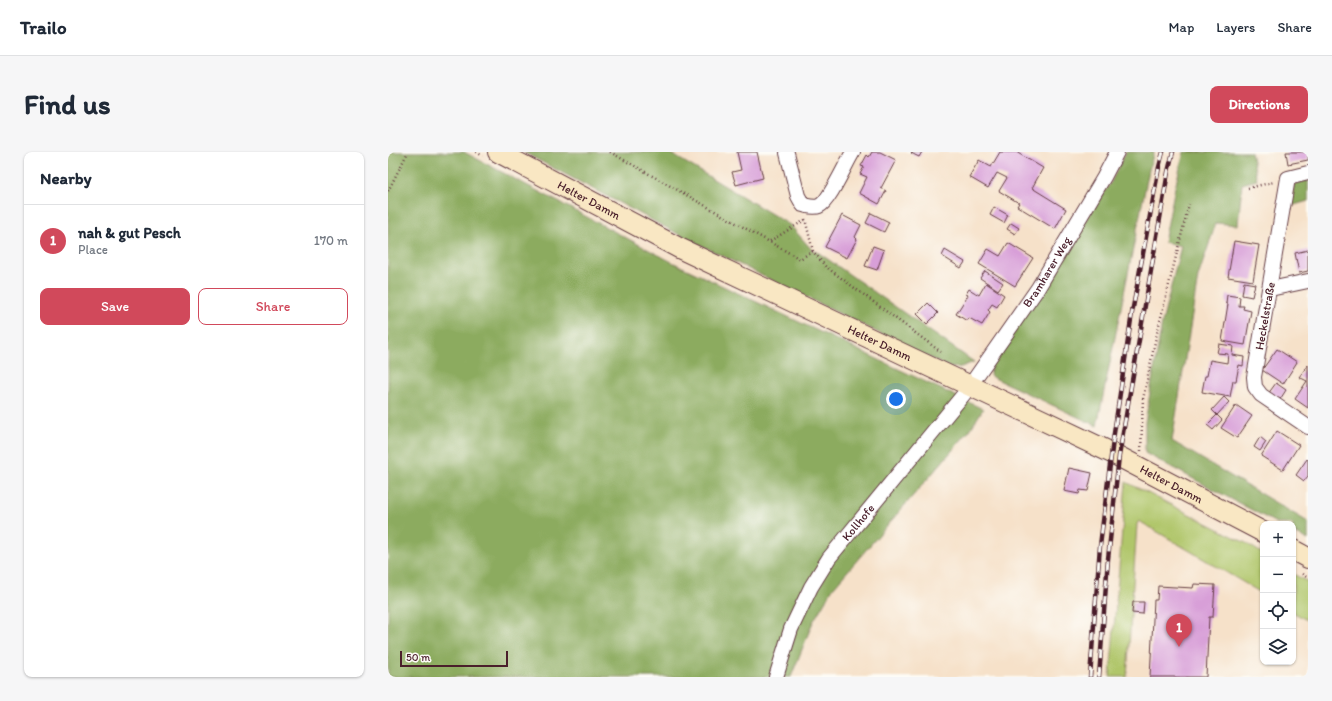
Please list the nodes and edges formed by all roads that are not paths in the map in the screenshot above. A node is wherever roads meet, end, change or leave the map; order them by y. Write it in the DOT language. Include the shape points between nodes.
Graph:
graph roads {
  1 [pos="498,152"];
  2 [pos="853,152"];
  3 [pos="1117,152"];
  4 [pos="787,153"];
  5 [pos="1308,173"];
  6 [pos="1308,281"];
  7 [pos="1270,289"];
  8 [pos="969,386"];
  9 [pos="1308,427"];
  10 [pos="1260,530"];
  11 [pos="1296,552"];
  12 [pos="1308,558"];
  13 [pos="776,677"];
  1 -- 8 [label="street, Helter Damm" via="679,248"];
  2 -- 4 [label="street" via="826,201 810,207 803,205 798,196"];
  3 -- 8 [label="street, Bramharer Weg" via="1038,288"];
  5 -- 7 [label="street, Heckelstraße" via="1288,178"];
  6 -- 7 [label="street"];
  7 -- 9 [label="street, Heckelstraße" via="1254,377 1255,387 1261,395"];
  8 -- 10 [label="street, Helter Damm" via="1112,452"];
  8 -- 13 [label="street, Kollhofe" via="829,558 811,587 791,629"];
  11 -- 12 [label="street"];
}
